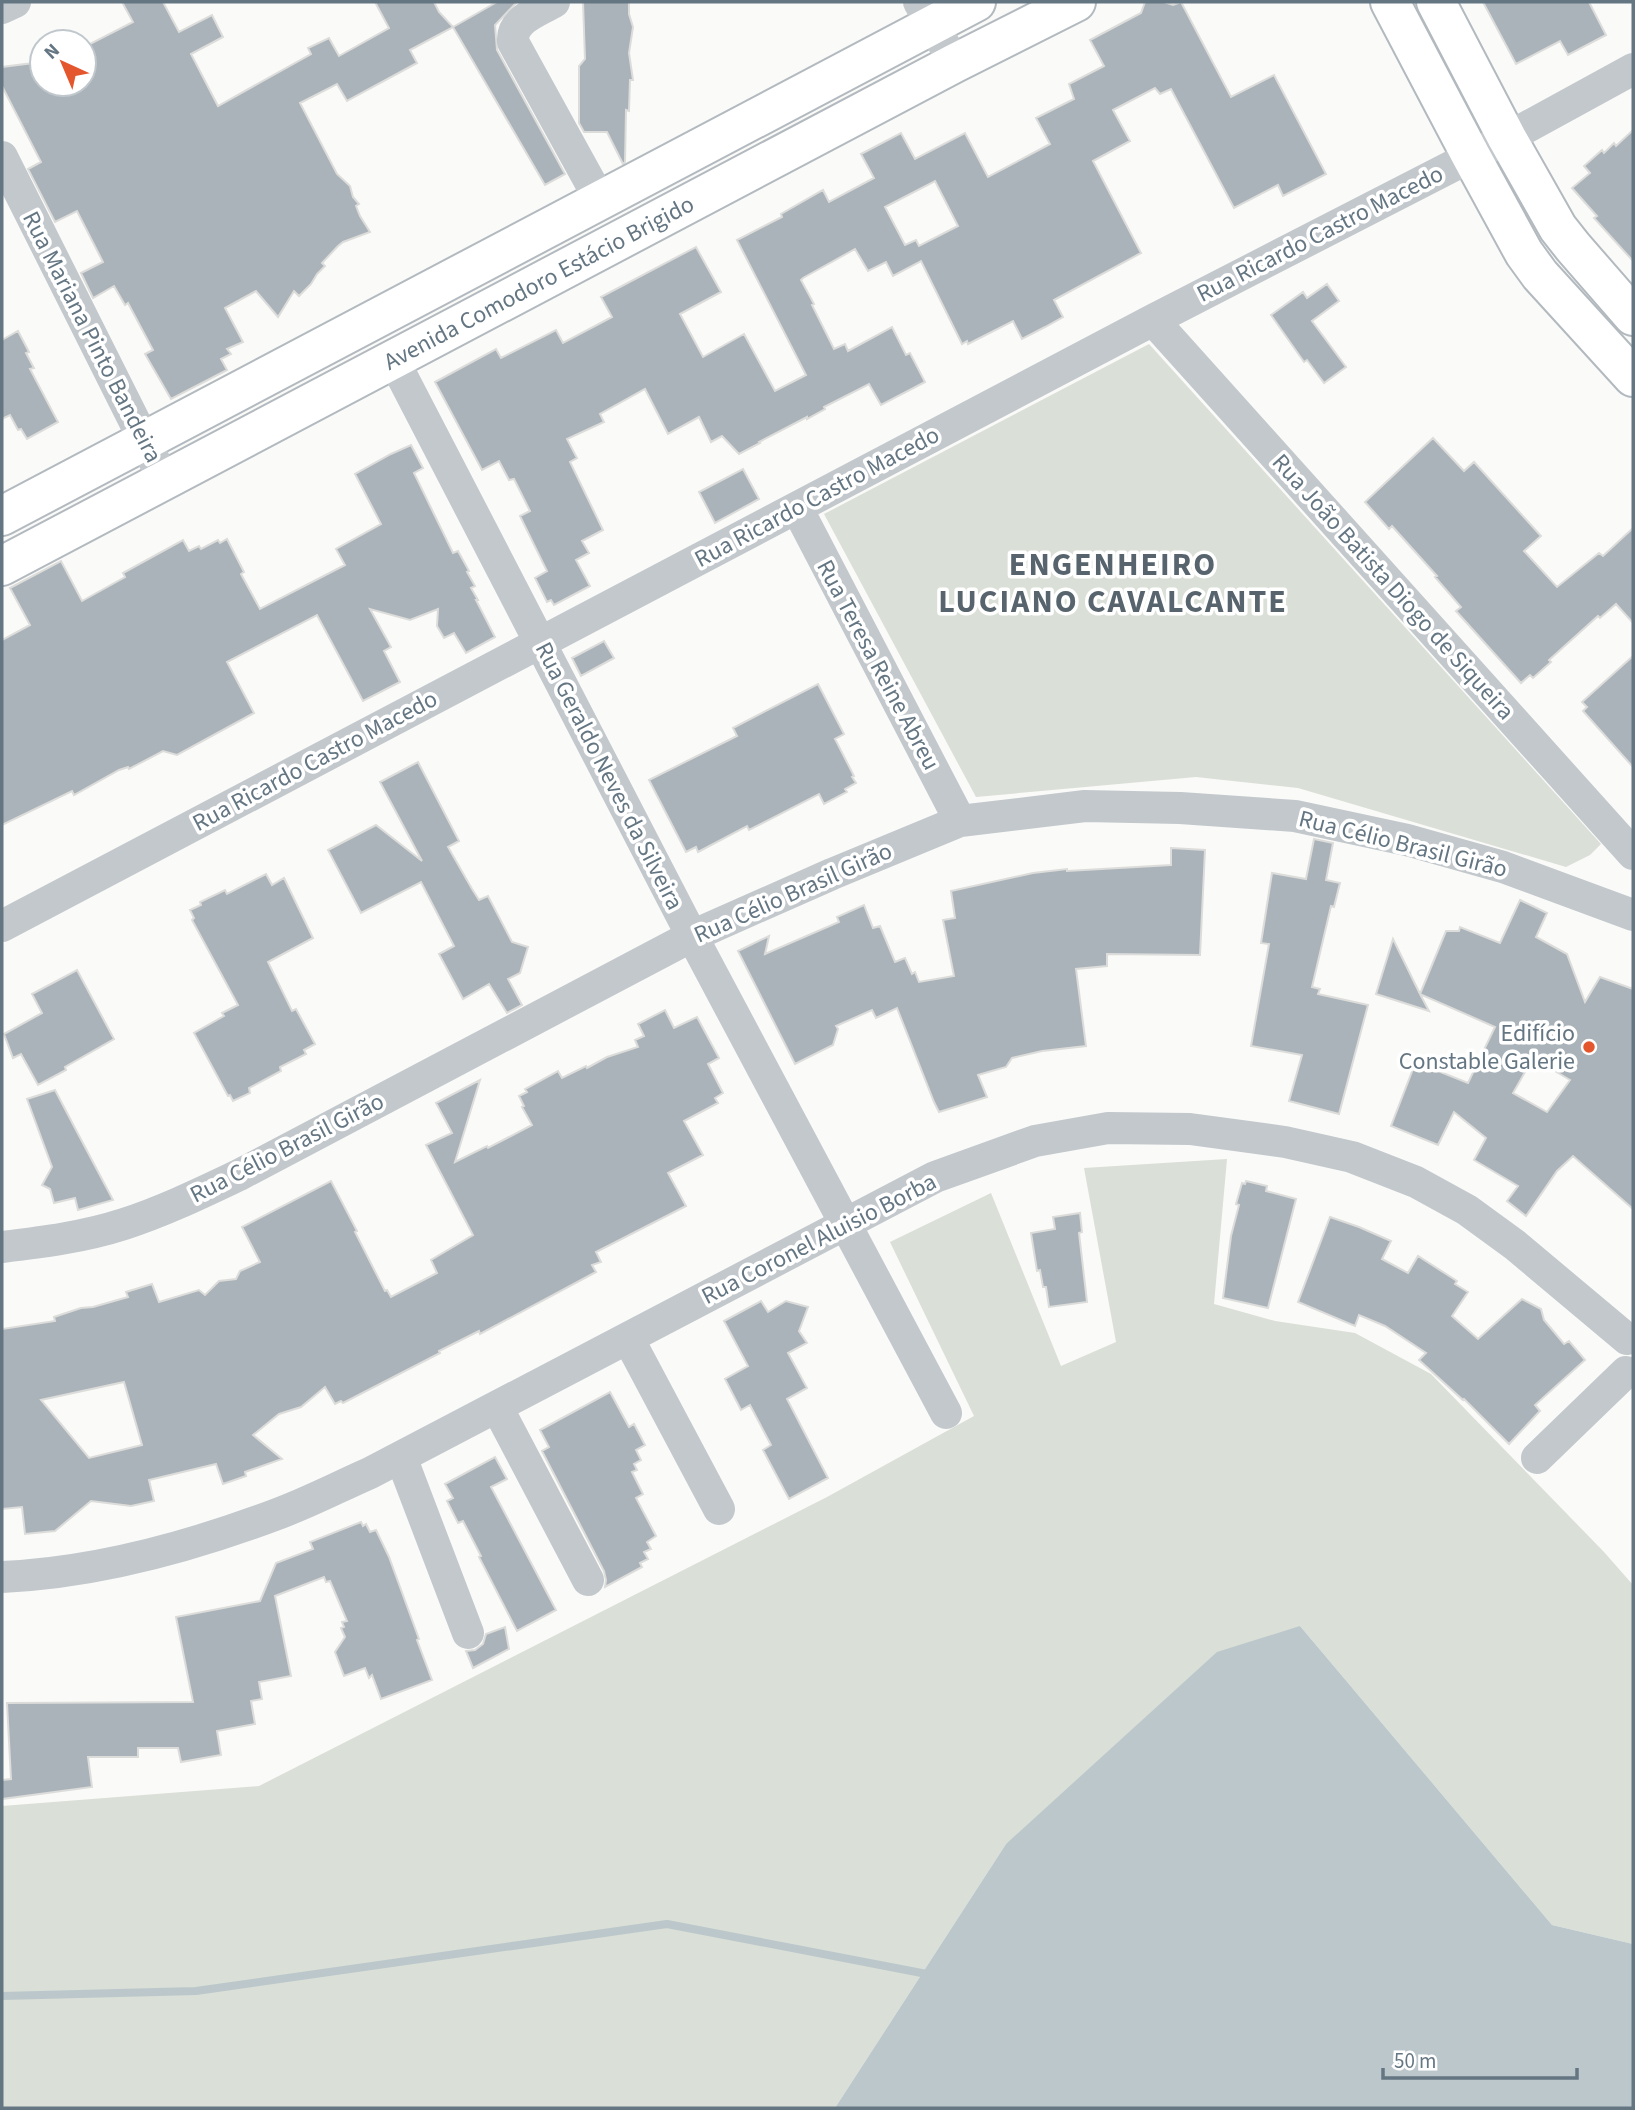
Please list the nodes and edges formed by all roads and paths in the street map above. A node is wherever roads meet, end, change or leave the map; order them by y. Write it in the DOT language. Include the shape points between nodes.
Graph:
graph roads {
  1 [pos="15,2"];
  2 [pos="554,2"];
  3 [pos="976,2"];
  4 [pos="1076,2"];
  5 [pos="1390,2"];
  6 [pos="1436,2"];
  7 [pos="2,8"];
  8 [pos="926,13"];
  9 [pos="955,63"];
  10 [pos="1633,69"];
  11 [pos="1507,138"];
  12 [pos="1471,156"];
  13 [pos="2,157"];
  14 [pos="600,200"];
  15 [pos="1630,312"];
  16 [pos="1153,320"];
  17 [pos="1597,336"];
  18 [pos="393,359"];
  19 [pos="1633,377"];
  20 [pos="143,440"];
  21 [pos="164,480"];
  22 [pos="797,508"];
  23 [pos="2,516"];
  24 [pos="2,566"];
  25 [pos="540,644"];
  26 [pos="960,821"];
  27 [pos="1633,855"];
  28 [pos="1633,915"];
  29 [pos="2,926"];
  30 [pos="692,936"];
  31 [pos="844,1224"];
  32 [pos="2,1247"];
  33 [pos="1630,1337"];
  34 [pos="628,1338"];
  35 [pos="1630,1375"];
  36 [pos="497,1406"];
  37 [pos="946,1413"];
  38 [pos="401,1457"];
  39 [pos="1537,1458"];
  40 [pos="719,1509"];
  41 [pos="2,1577"];
  42 [pos="588,1580"];
  43 [pos="468,1633"];
  1 -- 7 [label="street"];
  2 -- 14 [label="street" via="518,23 513,42"];
  3 -- 8 [label="main road, Avenida Comodoro Estácio Brigido"];
  4 -- 9 [label="main road, Avenida Comodoro Estácio Brigido"];
  5 -- 12 [label="main road"];
  6 -- 11 [label="main road"];
  8 -- 9 [label="street"];
  8 -- 14 [label="main road, Avenida Comodoro Estácio Brigido"];
  9 -- 18 [label="main road, Avenida Comodoro Estácio Brigido"];
  10 -- 11 [label="street, Rua Ricardo Castro Macedo"];
  11 -- 12 [label="street, Rua Ricardo Castro Macedo"];
  11 -- 15 [label="main road" via="1558,229"];
  12 -- 16 [label="street, Rua Ricardo Castro Macedo"];
  12 -- 17 [label="main road" via="1524,253"];
  13 -- 20 [label="street, Rua Mariana Pinto Bandeira"];
  14 -- 20 [label="main road, Avenida Comodoro Estácio Brigido"];
  15 -- 17 [label="main road"];
  16 -- 22 [label="street, Rua Ricardo Castro Macedo"];
  16 -- 27 [label="street, Rua João Batista Diogo de Siqueira"];
  17 -- 19 [label="main road"];
  18 -- 21 [label="main road, Avenida Comodoro Estácio Brigido"];
  18 -- 25 [label="street, Rua Geraldo Neves da Silveira"];
  20 -- 21 [label="street, Rua Mariana Pinto Bandeira"];
  20 -- 23 [label="main road, Avenida Comodoro Estácio Brigido"];
  21 -- 24 [label="main road, Avenida Comodoro Estácio Brigido"];
  22 -- 25 [label="street, Rua Ricardo Castro Macedo"];
  22 -- 26 [label="street, Rua Teresa Reine Abreu"];
  25 -- 29 [label="street, Rua Ricardo Castro Macedo"];
  25 -- 30 [label="street, Rua Geraldo Neves da Silveira"];
  26 -- 28 [label="street, Rua Célio Brasil Girão" via="1084,806 1180,807 1295,816 1503,867"];
  26 -- 30 [label="street, Rua Célio Brasil Girão"];
  30 -- 31 [label="street, Rua Geraldo Neves da Silveira"];
  30 -- 32 [label="street, Rua Célio Brasil Girão" via="173,1206 62,1240"];
  31 -- 33 [label="street, Rua Coronel Aluisio Borba" via="935,1177 1034,1141 1108,1128 1191,1129 1284,1142 1352,1157 1416,1182 1468,1210"];
  31 -- 34 [label="street, Rua Coronel Aluisio Borba"];
  31 -- 37 [label="street, Rua Geraldo Neves da Silveira"];
  33 -- 35 [label="street" via="1621,1361"];
  34 -- 36 [label="street, Rua Coronel Aluisio Borba"];
  34 -- 40 [label="street"];
  35 -- 39 [label="street"];
  36 -- 38 [label="street, Rua Coronel Aluisio Borba"];
  36 -- 42 [label="street"];
  38 -- 41 [label="street, Rua Coronel Aluisio Borba" via="275,1516 201,1540 56,1573"];
  38 -- 43 [label="street"];
}
